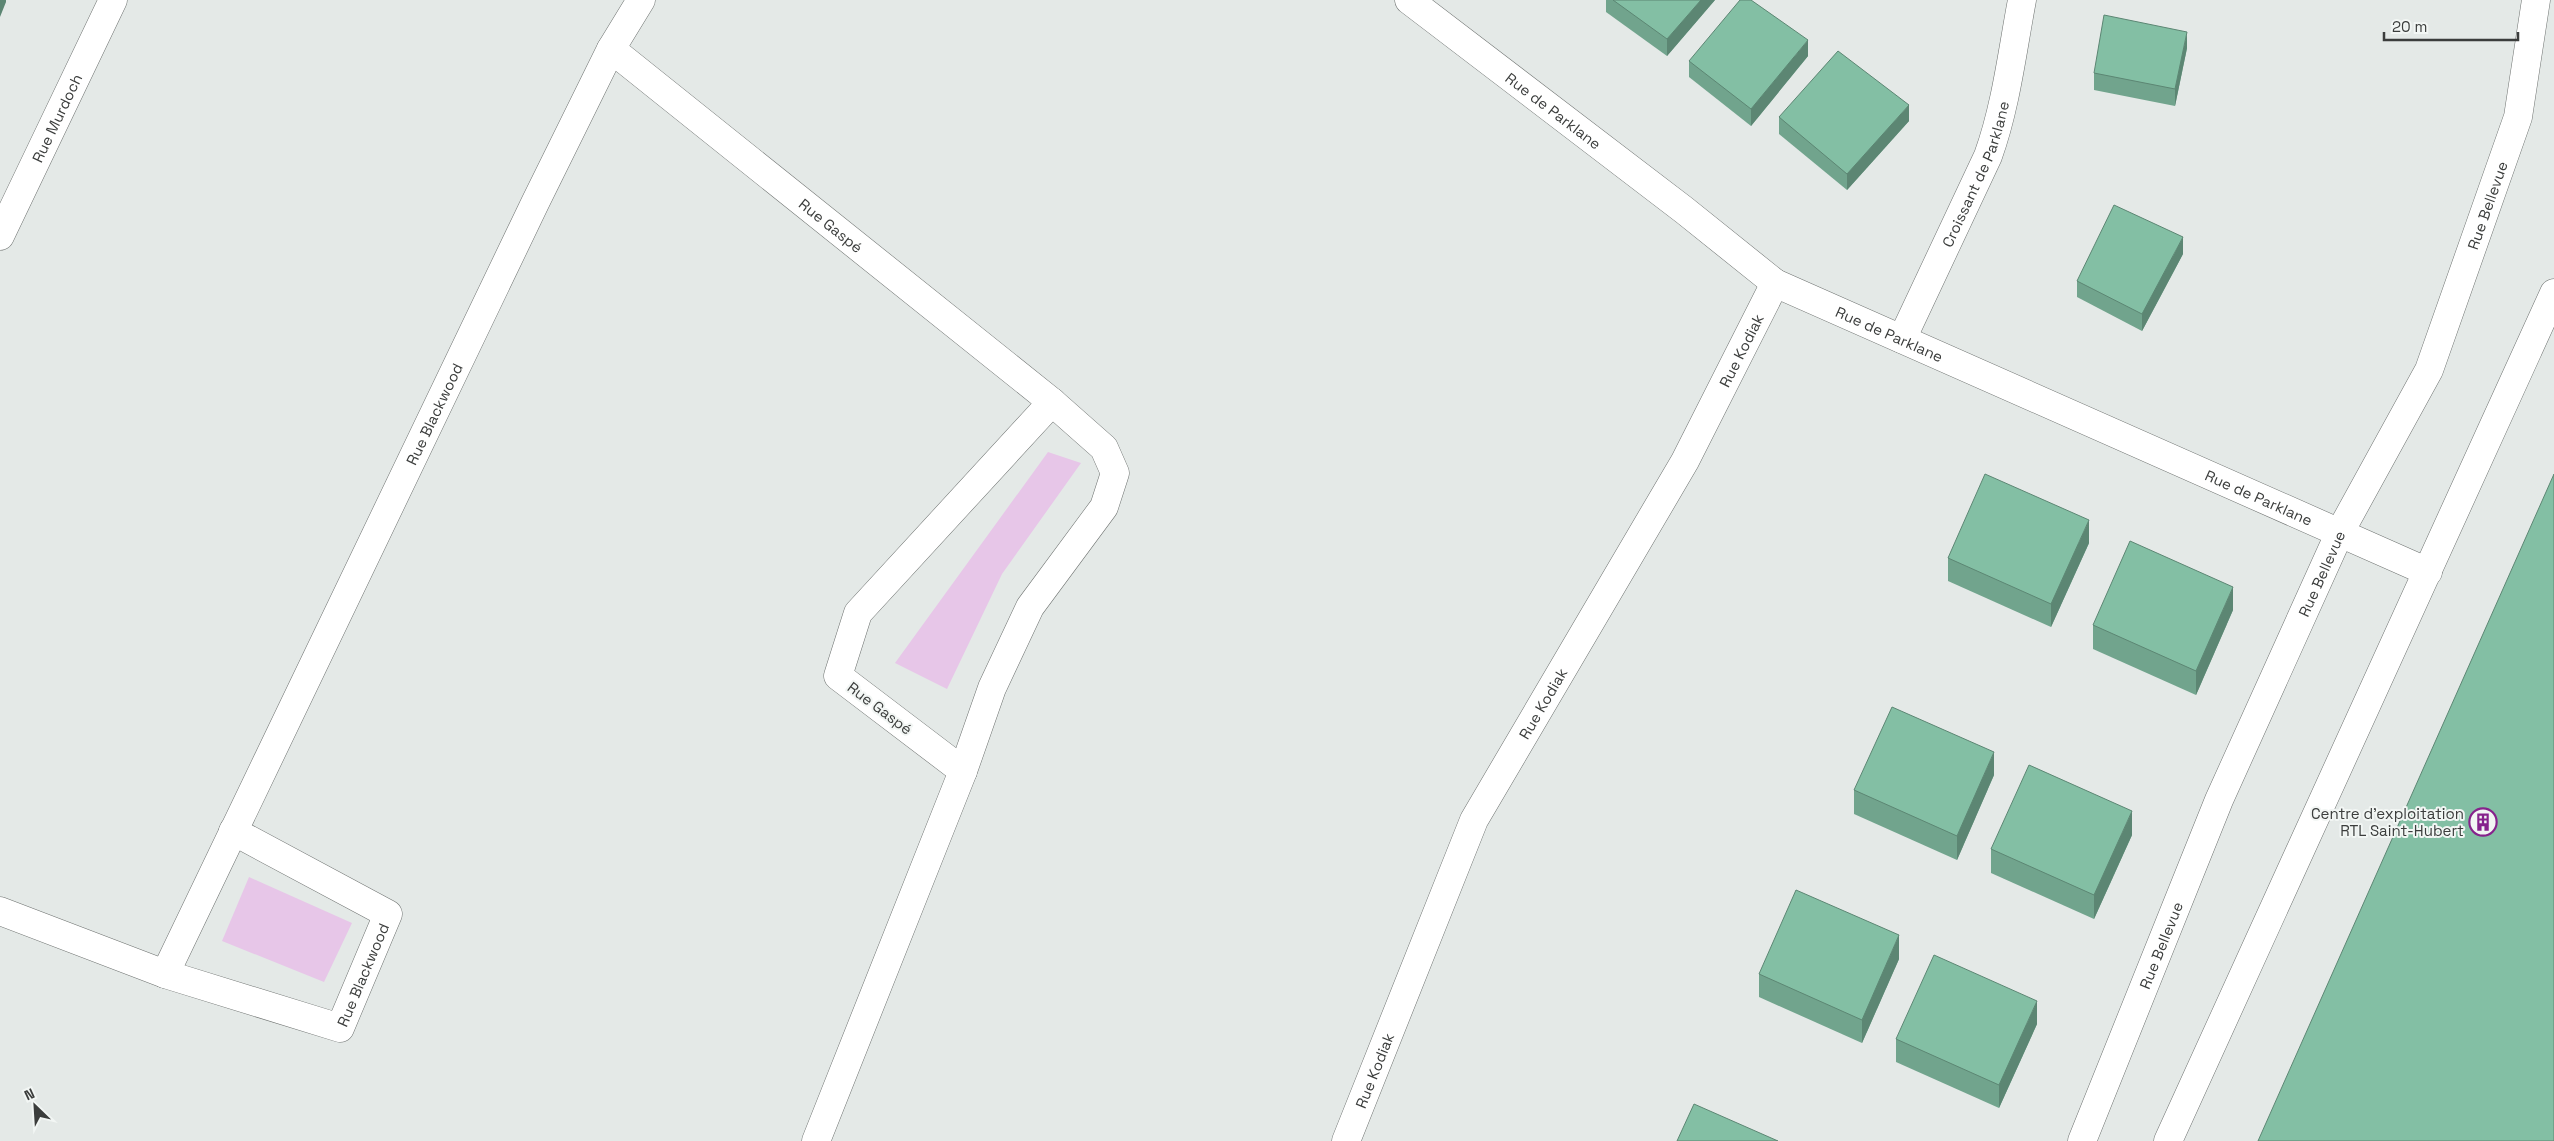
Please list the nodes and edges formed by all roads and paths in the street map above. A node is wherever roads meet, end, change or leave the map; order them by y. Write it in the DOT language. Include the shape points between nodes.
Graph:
graph roads {
  1 [pos="113,0"];
  2 [pos="641,0"];
  3 [pos="1408,0"];
  4 [pos="2022,0"];
  5 [pos="2536,0"];
  6 [pos="611,49"];
  7 [pos="0,236"];
  8 [pos="1775,283"];
  9 [pos="2554,293"];
  10 [pos="1902,339"];
  11 [pos="1052,402"];
  12 [pos="2340,532"];
  13 [pos="2428,572"];
  14 [pos="963,771"];
  15 [pos="233,831"];
  16 [pos="0,911"];
  17 [pos="165,974"];
  18 [pos="816,1141"];
  19 [pos="1346,1141"];
  20 [pos="2082,1141"];
  21 [pos="2168,1141"];
  1 -- 7 [label="street, Rue Murdoch"];
  2 -- 6 [label="street, Rue Blackwood"];
  3 -- 8 [label="street, Rue de Parklane"];
  4 -- 10 [label="street, Croissant de Parklane" via="1994,140"];
  5 -- 12 [label="street, Rue Bellevue" via="2518,117 2429,370"];
  6 -- 11 [label="street, Rue Gaspé"];
  6 -- 15 [label="street, Rue Blackwood"];
  8 -- 10 [label="street, Rue de Parklane"];
  8 -- 19 [label="street, Rue Kodiak" via="1685,461 1474,820"];
  9 -- 13 [label="street"];
  10 -- 12 [label="street, Rue de Parklane"];
  11 -- 14 [label="street, Rue Gaspé" via="1104,448 1116,472 1104,508 1030,607 992,688"];
  11 -- 14 [label="street, Rue Gaspé" via="858,613 838,676"];
  12 -- 13 [label="street, Rue de Parklane"];
  12 -- 20 [label="street, Rue Bellevue" via="2219,800"];
  13 -- 21 [label="street"];
  14 -- 18 [label="street, Rue Gaspé"];
  15 -- 17 [label="street, Rue Blackwood"];
  15 -- 17 [label="street, Rue Blackwood" via="388,914 340,1028"];
  16 -- 17 [label="street, Rue Blackwood"];
}
